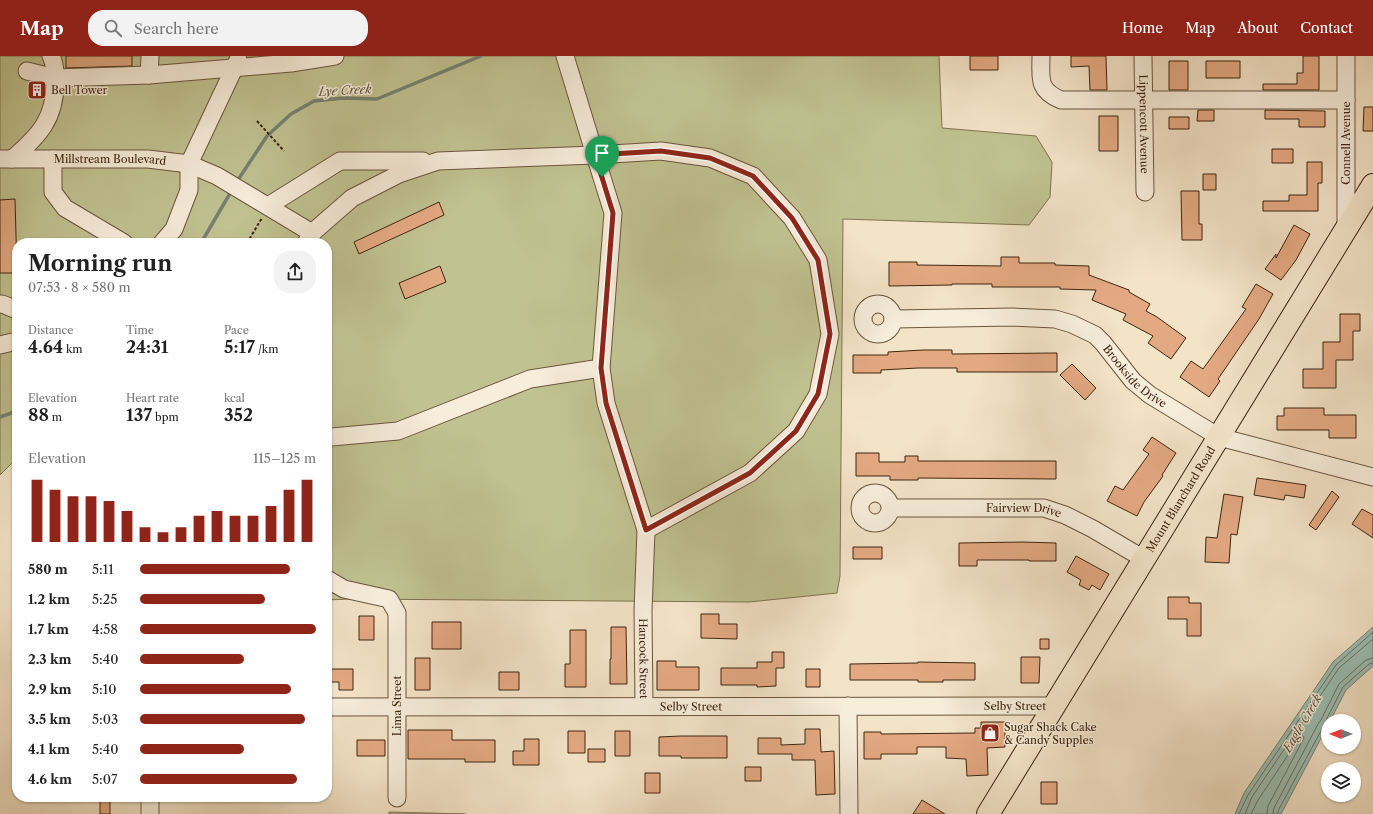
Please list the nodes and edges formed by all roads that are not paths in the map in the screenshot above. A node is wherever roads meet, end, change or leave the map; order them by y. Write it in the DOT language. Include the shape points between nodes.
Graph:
graph roads {
  1 [pos="51,56"];
  2 [pos="150,56"];
  3 [pos="335,56"];
  4 [pos="565,56"];
  5 [pos="1041,56"];
  6 [pos="1143,56"];
  7 [pos="1346,56"];
  8 [pos="237,62"];
  9 [pos="27,71"];
  10 [pos="149,75"];
  11 [pos="55,78"];
  12 [pos="1143,100"];
  13 [pos="1346,100"];
  14 [pos="595,155"];
  15 [pos="6,159"];
  16 [pos="53,159"];
  17 [pos="438,161"];
  18 [pos="189,164"];
  19 [pos="1373,185"];
  20 [pos="1145,192"];
  21 [pos="262,202"];
  22 [pos="1346,229"];
  23 [pos="116,238"];
  24 [pos="166,238"];
  25 [pos="309,238"];
  26 [pos="0,304"];
  27 [pos="12,308"];
  28 [pos="893,319"];
  29 [pos="12,342"];
  30 [pos="0,345"];
  31 [pos="601,368"];
  32 [pos="332,437"];
  33 [pos="1219,437"];
  34 [pos="1373,477"];
  35 [pos="891,508"];
  36 [pos="646,530"];
  37 [pos="1144,559"];
  38 [pos="332,582"];
  39 [pos="644,706"];
  40 [pos="848,706"];
  41 [pos="1054,706"];
  42 [pos="332,707"];
  43 [pos="396,707"];
  44 [pos="397,798"];
  45 [pos="150,802"];
  46 [pos="150,814"];
  47 [pos="849,814"];
  48 [pos="988,814"];
  1 -- 11 [label="street"];
  2 -- 10 [label="street"];
  3 -- 8 [label="street" via="291,63"];
  4 -- 14 [label="street, Hancock Street"];
  5 -- 12 [label="street" via="1041,83 1052,97 1060,100"];
  6 -- 12 [label="street, Lippencott Avenue"];
  7 -- 13 [label="street, Connell Avenue"];
  8 -- 10 [label="street"];
  8 -- 18 [label="street"];
  9 -- 11 [label="street"];
  10 -- 11 [label="street"];
  11 -- 15 [label="street" via="51,113 33,141"];
  12 -- 13 [label="street"];
  12 -- 20 [label="street, Lippencott Avenue"];
  13 -- 22 [label="street, Connell Avenue"];
  14 -- 17 [label="street"];
  14 -- 31 [label="street, Hancock Street" via="613,213"];
  14 -- 36 [label="street" via="661,151 710,158 753,176 792,218 818,260 830,334 818,394 796,431 750,473"];
  15 -- 16 [label="street, Millstream Boulevard"];
  16 -- 18 [label="street, Millstream Boulevard" via="148,158"];
  16 -- 23 [label="street" via="53,192 65,208"];
  17 -- 21 [label="street" via="340,161"];
  17 -- 25 [label="street" via="399,174 352,198"];
  18 -- 21 [label="street, Millstream Boulevard" via="217,176"];
  18 -- 24 [label="street" via="189,190 174,229"];
  19 -- 22 [label="main road, Mount Blanchard Road"];
  21 -- 25 [label="street, Millstream Boulevard"];
  22 -- 33 [label="main road, Mount Blanchard Road"];
  26 -- 27 [label="street"];
  28 -- 33 [label="street, Brookside Drive" via="1013,316 1055,319 1072,324 1095,335 1133,381 1150,395"];
  29 -- 30 [label="street"];
  31 -- 32 [label="street" via="530,379 398,431"];
  31 -- 36 [label="street, Hancock Street" via="606,403"];
  33 -- 34 [label="street, Brookside Drive"];
  33 -- 37 [label="main road, Mount Blanchard Road"];
  35 -- 37 [label="street, Fairview Drive" via="1044,508 1072,518"];
  36 -- 39 [label="street, Hancock Street" via="643,611"];
  37 -- 41 [label="main road, Mount Blanchard Road"];
  38 -- 43 [label="street, Lima Street" via="344,589 389,599 397,614"];
  39 -- 40 [label="street, Selby Street"];
  39 -- 43 [label="street, Selby Street"];
  40 -- 41 [label="street, Selby Street"];
  40 -- 47 [label="street"];
  41 -- 48 [label="main road, Mount Blanchard Road"];
  42 -- 43 [label="street, Selby Street"];
  43 -- 44 [label="street, Lima Street"];
  45 -- 46 [label="street"];
}
